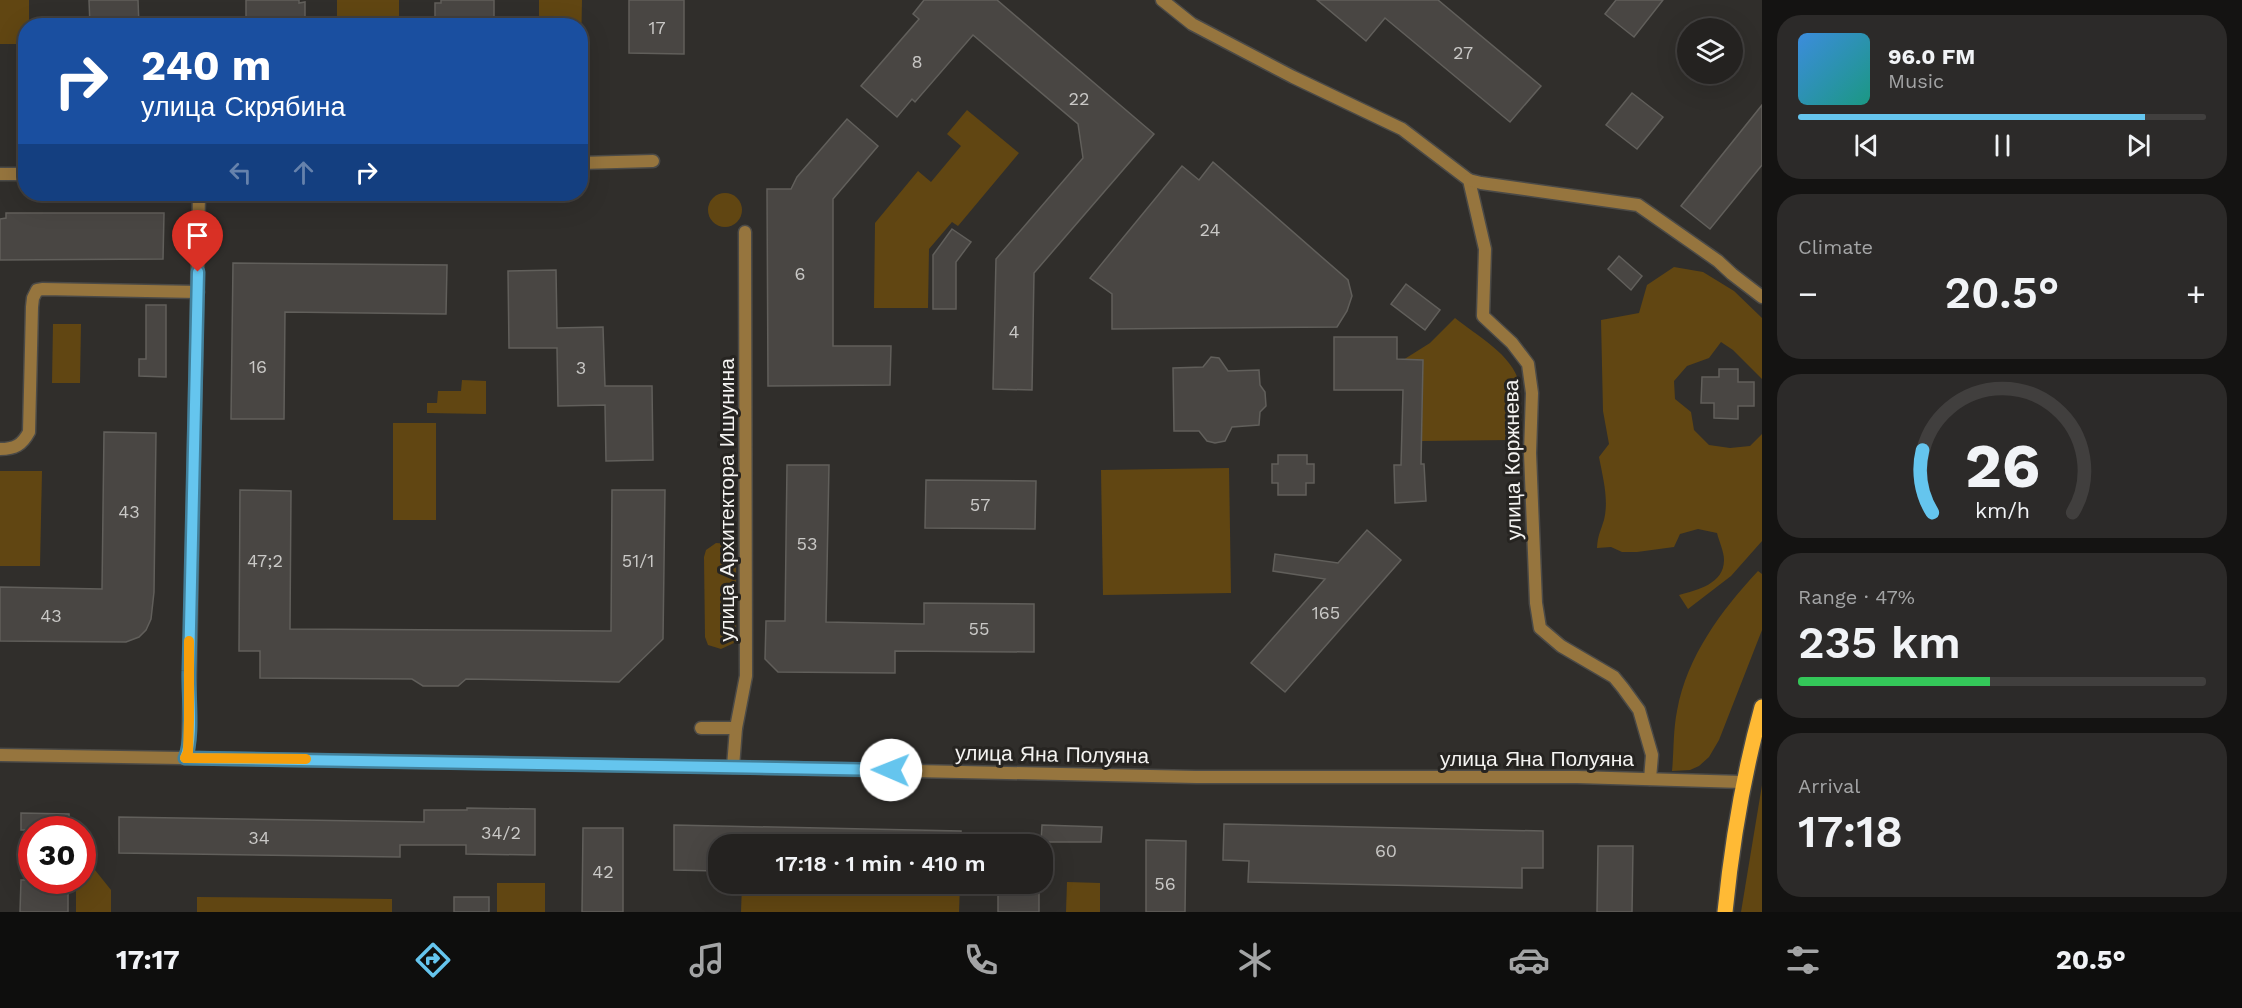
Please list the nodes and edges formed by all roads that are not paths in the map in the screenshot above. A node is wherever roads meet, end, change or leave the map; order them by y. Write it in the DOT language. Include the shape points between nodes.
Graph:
graph roads {
  1 [pos="1162,0"];
  2 [pos="653,161"];
  3 [pos="588,163"];
  4 [pos="0,174"];
  5 [pos="18,174"];
  6 [pos="1469,180"];
  7 [pos="199,201"];
  8 [pos="745,232"];
  9 [pos="198,292"];
  10 [pos="1762,297"];
  11 [pos="0,449"];
  12 [pos="1762,707"];
  13 [pos="700,728"];
  14 [pos="736,728"];
  15 [pos="0,755"];
  16 [pos="185,758"];
  17 [pos="733,767"];
  18 [pos="1650,778"];
  19 [pos="1743,782"];
  20 [pos="1725,912"];
  1 -- 6 [label="street" via="1192,24 1402,129"];
  2 -- 3 [label="street"];
  4 -- 5 [label="street"];
  6 -- 10 [label="street" via="1638,205"];
  6 -- 18 [label="street, улица Коржнева" via="1485,249 1483,316 1528,364 1540,628 1561,646 1614,677 1623,688 1638,710 1652,755"];
  7 -- 9 [label="street"];
  8 -- 14 [label="street, улица Архитектора Ишунина" via="746,676"];
  9 -- 11 [label="street" via="37,290 33,298 29,432 20,445"];
  9 -- 16 [label="street"];
  12 -- 19 [label="main road"];
  13 -- 14 [label="street"];
  14 -- 17 [label="street, улица Архитектора Ишунина"];
  15 -- 16 [label="street, улица Яна Полуяна"];
  16 -- 17 [label="street, улица Яна Полуяна"];
  17 -- 18 [label="street, улица Яна Полуяна" via="1196,777"];
  18 -- 19 [label="street, улица Яна Полуяна"];
  19 -- 20 [label="main road"];
}
